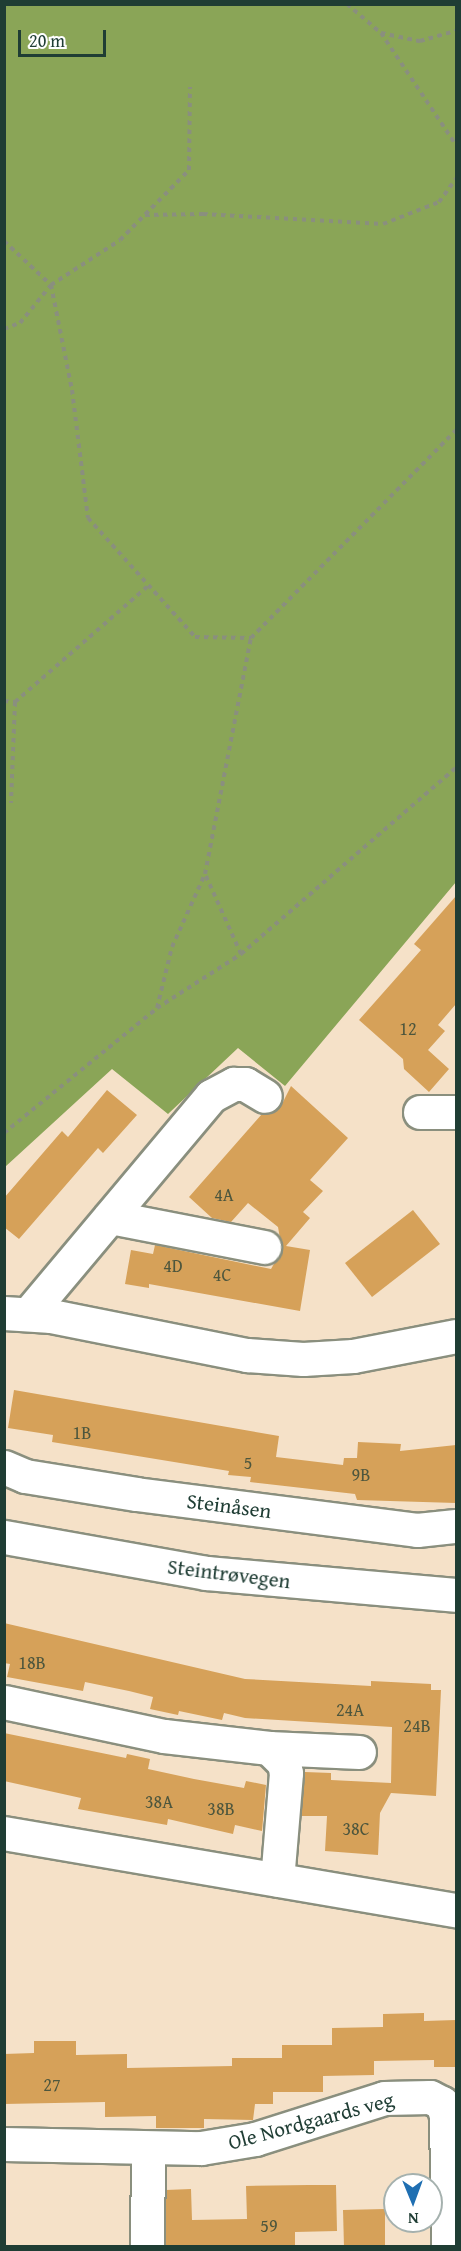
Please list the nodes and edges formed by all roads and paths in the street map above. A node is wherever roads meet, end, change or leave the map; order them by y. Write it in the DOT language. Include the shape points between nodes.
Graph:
graph roads {
  1 [pos="347,4"];
  2 [pos="456,31"];
  3 [pos="381,33"];
  4 [pos="190,87"];
  5 [pos="456,145"];
  6 [pos="456,179"];
  7 [pos="145,215"];
  8 [pos="4,242"];
  9 [pos="51,285"];
  10 [pos="4,329"];
  11 [pos="456,430"];
  12 [pos="149,585"];
  13 [pos="251,638"];
  14 [pos="4,701"];
  15 [pos="15,702"];
  16 [pos="456,768"];
  17 [pos="11,803"];
  18 [pos="205,874"];
  19 [pos="241,954"];
  20 [pos="157,1008"];
  21 [pos="265,1096"];
  22 [pos="420,1112"];
  23 [pos="456,1112"];
  24 [pos="4,1133"];
  25 [pos="110,1217"];
  26 [pos="264,1247"];
  27 [pos="17,1313"];
  28 [pos="456,1336"];
  29 [pos="4,1467"];
  30 [pos="456,1526"];
  31 [pos="4,1537"];
  32 [pos="456,1595"];
  33 [pos="4,1702"];
  34 [pos="269,1748"];
  35 [pos="359,1752"];
  36 [pos="4,1833"];
  37 [pos="277,1880"];
  38 [pos="456,1910"];
  39 [pos="451,2132"];
  40 [pos="4,2144"];
  41 [pos="148,2150"];
  42 [pos="147,2247"];
  43 [pos="448,2247"];
  1 -- 3 [label="path"];
  2 -- 3 [label="path" via="420,41"];
  3 -- 5 [label="path"];
  4 -- 7 [label="path" via="189,170"];
  6 -- 7 [label="path" via="439,202 383,224 203,214"];
  7 -- 9 [label="path" via="120,240"];
  8 -- 9 [label="path"];
  9 -- 10 [label="path" via="20,322"];
  9 -- 12 [label="path" via="72,390 88,518"];
  11 -- 13 [label="path"];
  12 -- 13 [label="path" via="195,637"];
  12 -- 15 [label="path"];
  13 -- 18 [label="path"];
  14 -- 15 [label="path"];
  15 -- 17 [label="path"];
  16 -- 19 [label="path"];
  18 -- 19 [label="path"];
  18 -- 20 [label="path" via="172,947"];
  19 -- 20 [label="path"];
  20 -- 24 [label="path"];
  21 -- 25 [label="street" via="245,1084 234,1084 212,1096"];
  22 -- 23 [label="street"];
  25 -- 26 [label="street"];
  25 -- 27 [label="street"];
  27 -- 28 [label="street" via="237,1353 303,1359 353,1356"];
  29 -- 30 [label="street, Steinåsen" via="25,1476 171,1498 417,1530"];
  31 -- 32 [label="street, Steintrøvegen" via="206,1573"];
  33 -- 34 [label="street" via="164,1736"];
  34 -- 35 [label="street"];
  34 -- 37 [label="street" via="284,1763 286,1773"];
  36 -- 37 [label="street"];
  37 -- 38 [label="street"];
  39 -- 41 [label="street, Ole Nordgaards veg" via="442,2103 410,2095 384,2098 230,2145"];
  39 -- 43 [label="street, Ole Nordgaards veg"];
  40 -- 41 [label="street, Ole Nordgaards veg"];
  41 -- 42 [label="street"];
}
